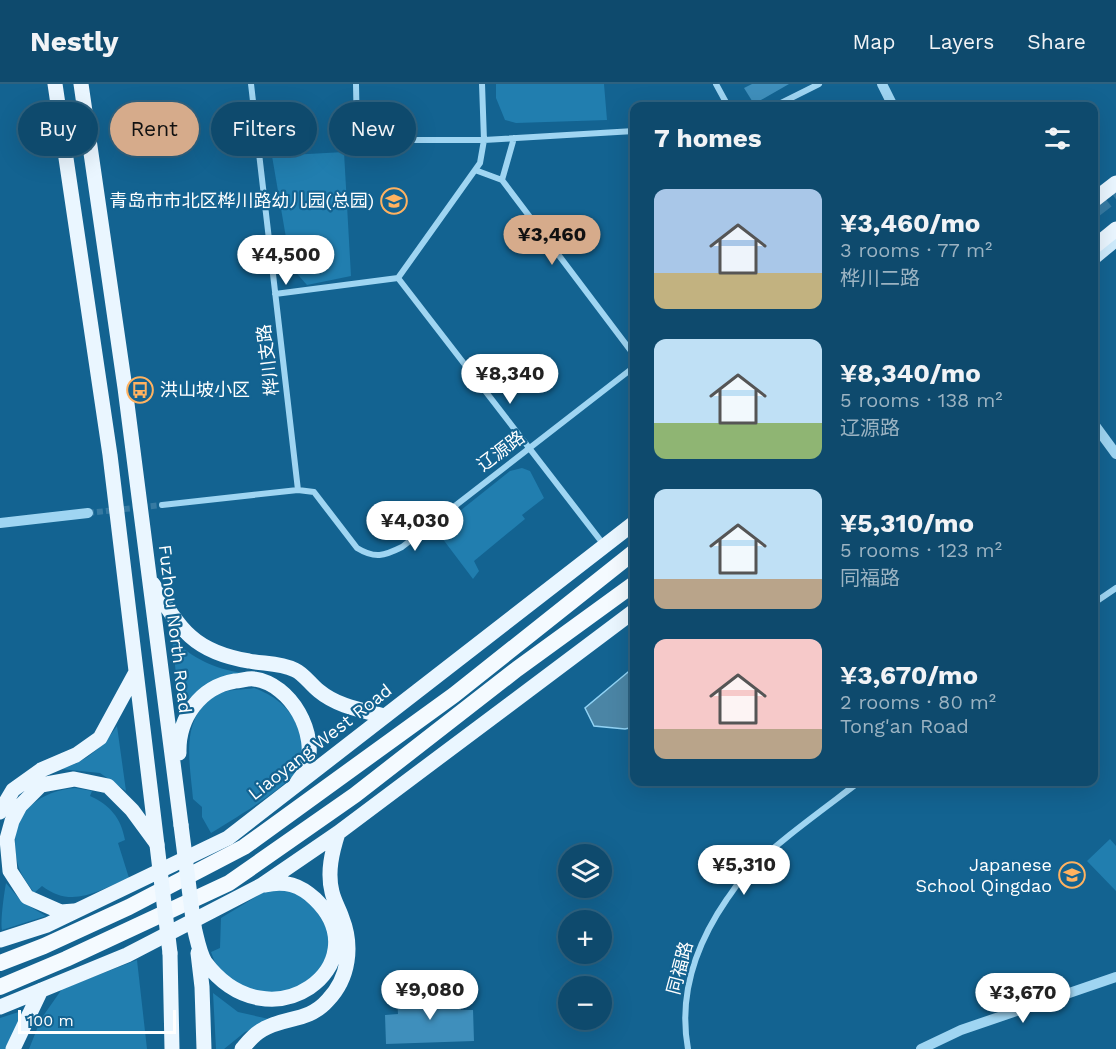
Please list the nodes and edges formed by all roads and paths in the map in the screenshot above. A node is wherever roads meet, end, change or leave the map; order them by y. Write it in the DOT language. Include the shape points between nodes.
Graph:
graph roads {
  1 [pos="55,84"];
  2 [pos="81,84"];
  3 [pos="251,84"];
  4 [pos="356,84"];
  5 [pos="482,84"];
  6 [pos="716,84"];
  7 [pos="819,84"];
  8 [pos="882,84"];
  9 [pos="726,102"];
  10 [pos="783,102"];
  11 [pos="891,102"];
  12 [pos="630,131"];
  13 [pos="514,138"];
  14 [pos="484,140"];
  15 [pos="475,170"];
  16 [pos="502,180"];
  17 [pos="1116,183"];
  18 [pos="1098,197"];
  19 [pos="1116,229"];
  20 [pos="1116,242"];
  21 [pos="1098,244"];
  22 [pos="1098,256"];
  23 [pos="398,278"];
  24 [pos="275,294"];
  25 [pos="630,350"];
  26 [pos="630,370"];
  27 [pos="1098,429"];
  28 [pos="529,450"];
  29 [pos="1116,454"];
  30 [pos="298,490"];
  31 [pos="162,505"];
  32 [pos="88,513"];
  33 [pos="0,523"];
  34 [pos="630,526"];
  35 [pos="605,545"];
  36 [pos="630,555"];
  37 [pos="149,578"];
  38 [pos="630,587"];
  39 [pos="1116,588"];
  40 [pos="1098,600"];
  41 [pos="630,614"];
  42 [pos="136,672"];
  43 [pos="384,716"];
  44 [pos="854,786"];
  45 [pos="290,792"];
  46 [pos="0,812"];
  47 [pos="181,825"];
  48 [pos="338,833"];
  49 [pos="157,845"];
  50 [pos="262,885"];
  51 [pos="80,910"];
  52 [pos="194,927"];
  53 [pos="0,940"];
  54 [pos="0,963"];
  55 [pos="1116,977"];
  56 [pos="0,987"];
  57 [pos="40,990"];
  58 [pos="0,1007"];
  59 [pos="14,1049"];
  60 [pos="172,1049"];
  61 [pos="204,1049"];
  62 [pos="242,1049"];
  63 [pos="688,1049"];
  64 [pos="921,1049"];
  1 -- 42 [label="main road" via="110,455"];
  2 -- 37 [label="main road, Fuzhou North Road"];
  3 -- 24 [label="street, 桦川支路"];
  4 -- 14 [label="street" via="357,136 361,140"];
  5 -- 14 [label="street"];
  6 -- 9 [label="street"];
  7 -- 10 [label="street"];
  8 -- 11 [label="street"];
  12 -- 13 [label="street"];
  13 -- 14 [label="street"];
  13 -- 16 [label="street"];
  14 -- 15 [label="street"];
  15 -- 16 [label="street"];
  15 -- 23 [label="street"];
  16 -- 25 [label="street"];
  17 -- 18 [label="main road"];
  19 -- 21 [label="main road"];
  20 -- 22 [label="main road"];
  23 -- 24 [label="street"];
  23 -- 28 [label="street"];
  24 -- 30 [label="street, 桦川支路"];
  26 -- 28 [label="street, 辽源路"];
  27 -- 29 [label="street"];
  28 -- 30 [label="street, 辽源路" via="384,557 357,549 314,492"];
  28 -- 35 [label="street"];
  30 -- 31 [label="street"];
  32 -- 33 [label="street"];
  34 -- 35 [label="main road, Liaoyang West Road"];
  35 -- 43 [label="main road, Liaoyang West Road"];
  36 -- 54 [label="highway, Liaoyang West Road" via="454,695 244,847 129,907"];
  37 -- 43 [label="main road" via="177,625 198,643 225,657 298,671 320,692 345,706"];
  37 -- 47 [label="main road, Fuzhou North Road"];
  38 -- 56 [label="highway" via="355,795 229,883"];
  39 -- 40 [label="street"];
  41 -- 48 [label="main road"];
  42 -- 46 [label="main road" via="100,738 13,790"];
  42 -- 49 [label="main road"];
  43 -- 45 [label="main road, Liaoyang West Road"];
  44 -- 63 [label="street, 同福路" via="744,875 720,909 700,944 689,978 684,1013"];
  45 -- 47 [label="main road" via="306,768 309,741 300,714 279,689 254,679 218,684 192,705 178,737"];
  45 -- 51 [label="main road, Liaoyang West Road" via="228,838"];
  47 -- 52 [label="main road, Fuzhou North Road, bridge"];
  48 -- 50 [label="main road"];
  48 -- 62 [label="main road" via="330,879 346,932 345,973 319,1008 300,1019 262,1029"];
  49 -- 51 [label="main road" via="132,810 108,786 74,779 41,785 20,806 12,821 7,839 10,871 27,897 61,912"];
  49 -- 60 [label="main road, bridge" via="170,953"];
  50 -- 52 [label="main road" via="290,883 318,901 332,923 336,942 330,971 317,990 302,1001 266,1009 238,1000 226,991 204,960"];
  50 -- 57 [label="main road" via="127,955"];
  51 -- 53 [label="main road, Liaoyang West Road"];
  52 -- 61 [label="main road, Fuzhou North Road" via="202,987"];
  55 -- 64 [label="street" via="961,1030"];
  57 -- 58 [label="main road"];
  57 -- 59 [label="main road"];
}
